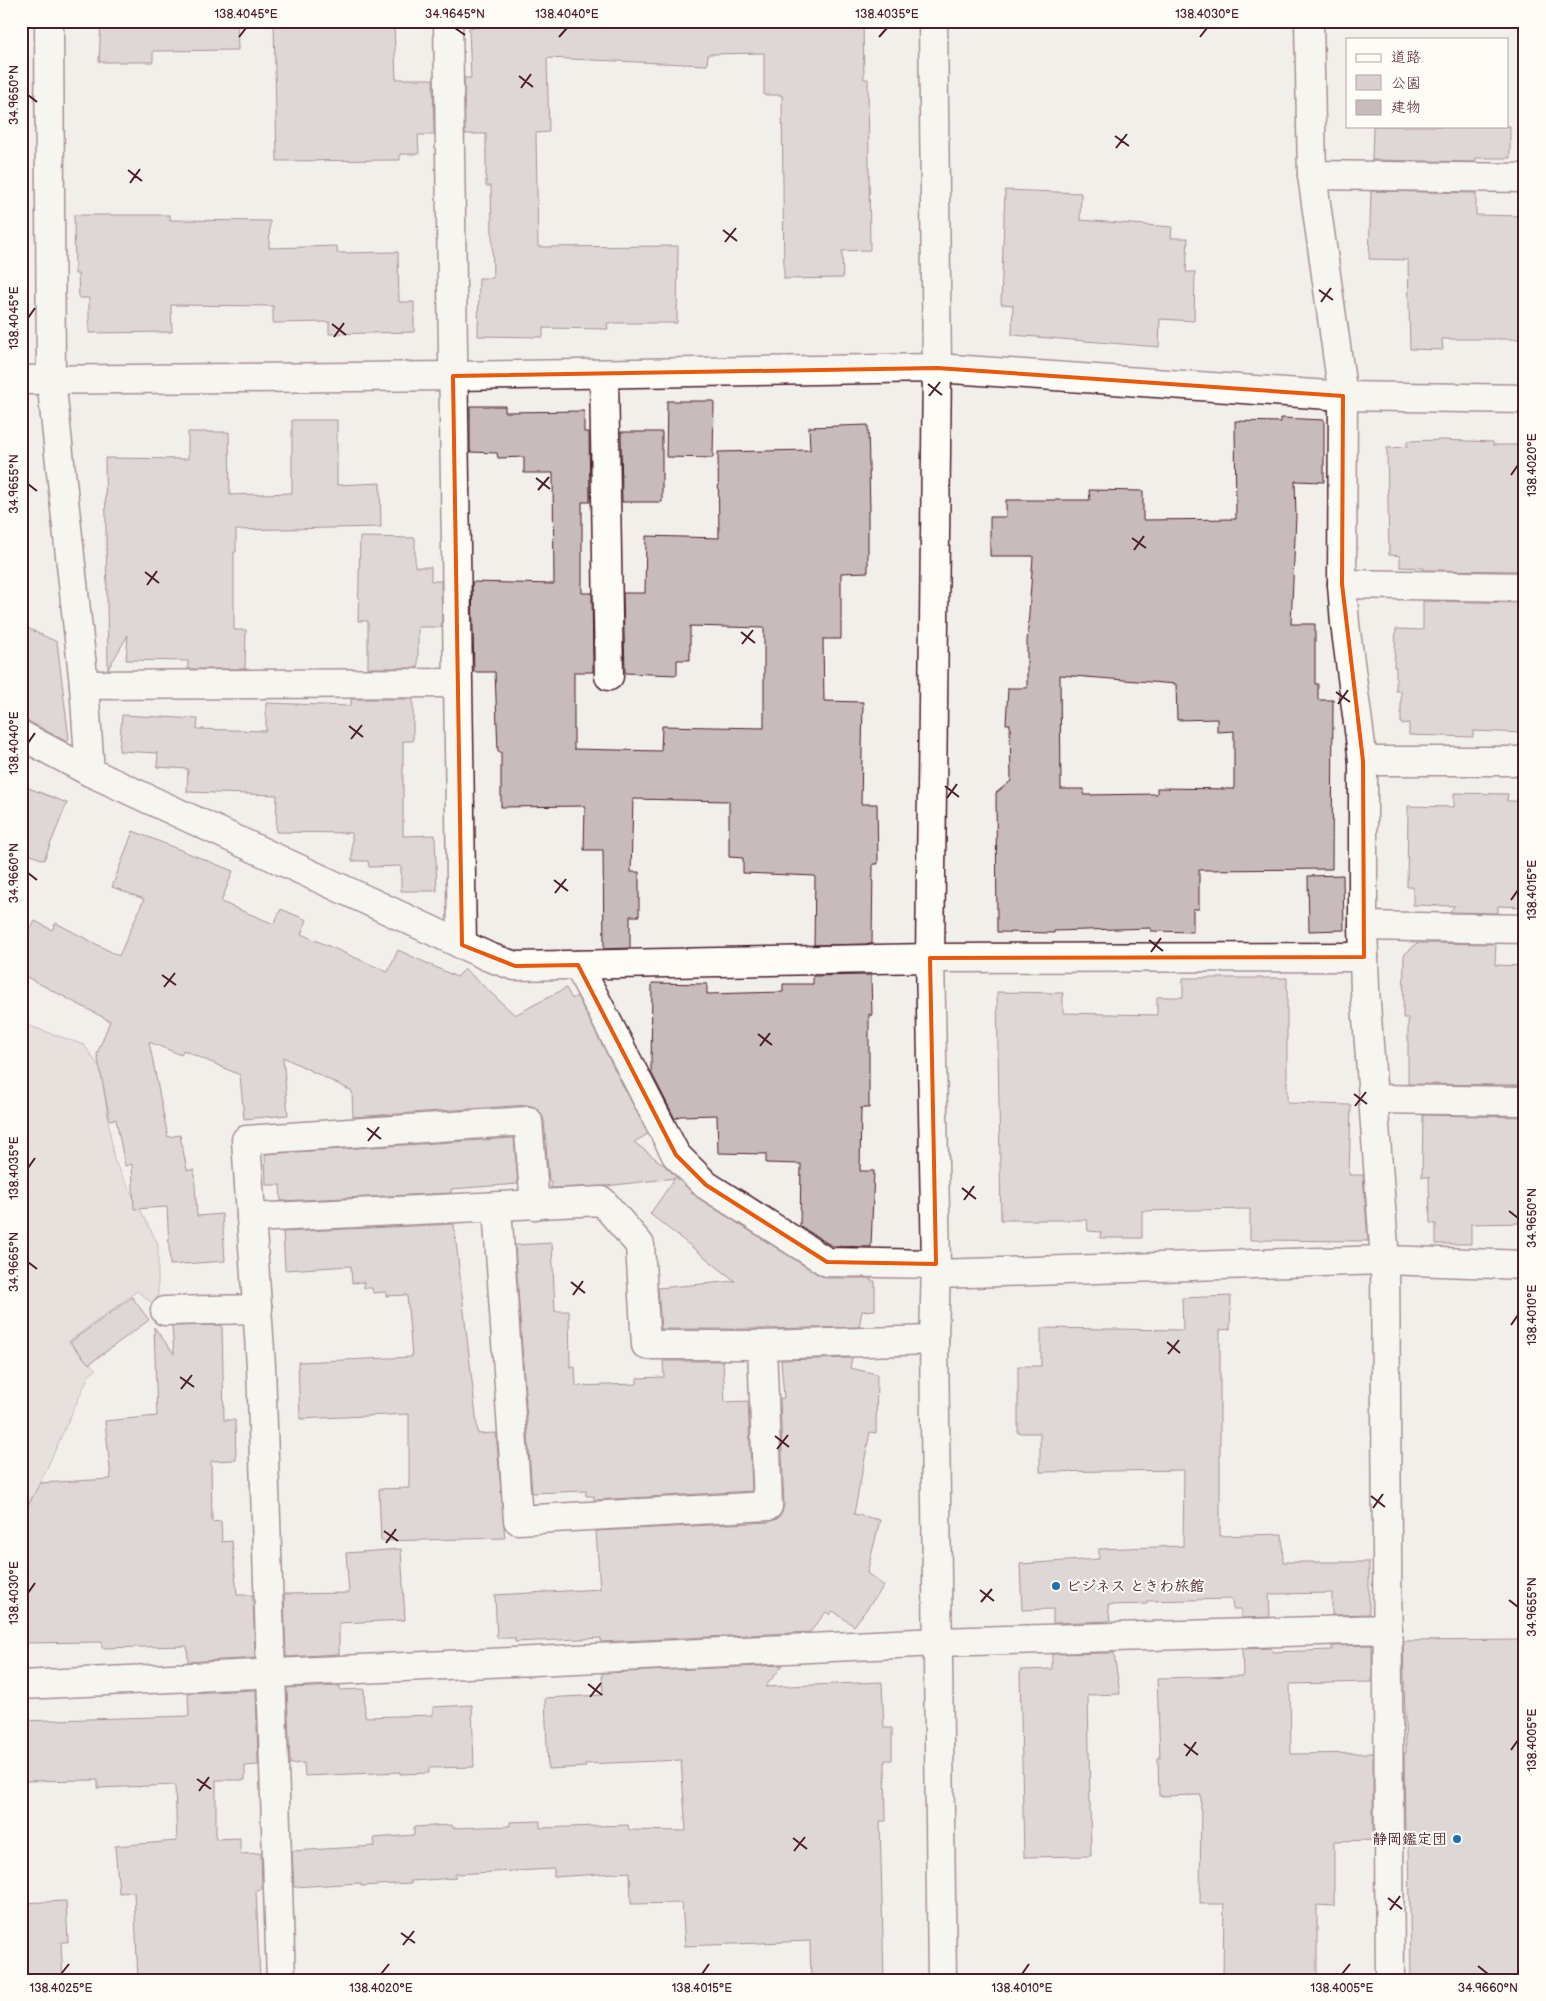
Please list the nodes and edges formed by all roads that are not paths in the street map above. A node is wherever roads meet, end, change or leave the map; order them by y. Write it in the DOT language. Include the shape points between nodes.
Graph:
graph roads {
  1 [pos="50,21"];
  2 [pos="448,21"];
  3 [pos="934,21"];
  4 [pos="1309,21"];
  5 [pos="1312,175"];
  6 [pos="1525,178"];
  7 [pos="936,368"];
  8 [pos="604,374"];
  9 [pos="453,376"];
  10 [pos="51,379"];
  11 [pos="21,380"];
  12 [pos="1342,396"];
  13 [pos="1525,398"];
  14 [pos="1342,584"];
  15 [pos="1525,587"];
  16 [pos="609,676"];
  17 [pos="458,682"];
  18 [pos="84,685"];
  19 [pos="21,735"];
  20 [pos="1363,760"];
  21 [pos="1525,761"];
  22 [pos="90,772"];
  23 [pos="1362,926"];
  24 [pos="1525,929"];
  25 [pos="462,945"];
  26 [pos="1364,957"];
  27 [pos="930,958"];
  28 [pos="578,965"];
  29 [pos="1374,1099"];
  30 [pos="1525,1101"];
  31 [pos="535,1205"];
  32 [pos="497,1207"];
  33 [pos="251,1218"];
  34 [pos="1385,1260"];
  35 [pos="1525,1265"];
  36 [pos="936,1269"];
  37 [pos="258,1309"];
  38 [pos="165,1311"];
  39 [pos="934,1340"];
  40 [pos="762,1345"];
  41 [pos="1388,1629"];
  42 [pos="938,1642"];
  43 [pos="271,1672"];
  44 [pos="21,1685"];
  45 [pos="281,1980"];
  46 [pos="942,1980"];
  47 [pos="1390,1980"];
  1 -- 10 [label="street"];
  2 -- 9 [label="street"];
  3 -- 7 [label="street"];
  4 -- 5 [label="street"];
  5 -- 6 [label="street"];
  5 -- 12 [label="street"];
  7 -- 8 [label="street"];
  7 -- 12 [label="street"];
  7 -- 27 [label="street"];
  8 -- 9 [label="street"];
  8 -- 16 [label="street"];
  9 -- 10 [label="street"];
  9 -- 17 [label="street"];
  10 -- 11 [label="street"];
  10 -- 18 [label="street"];
  12 -- 13 [label="street"];
  12 -- 14 [label="street"];
  14 -- 15 [label="street"];
  14 -- 20 [label="street"];
  17 -- 18 [label="street"];
  17 -- 25 [label="street"];
  18 -- 22 [label="street"];
  19 -- 22 [label="street"];
  20 -- 21 [label="street"];
  20 -- 23 [label="street"];
  22 -- 25 [label="street"];
  23 -- 24 [label="street"];
  23 -- 26 [label="street"];
  25 -- 28 [label="street" via="515,966"];
  26 -- 27 [label="street"];
  26 -- 29 [label="street"];
  27 -- 28 [label="street"];
  27 -- 36 [label="street"];
  28 -- 36 [label="street" via="676,1155 706,1185 827,1262"];
  29 -- 30 [label="street"];
  29 -- 34 [label="street"];
  31 -- 32 [label="street"];
  31 -- 33 [label="street" via="528,1121 246,1140"];
  31 -- 40 [label="street" via="602,1201 640,1245 646,1346"];
  32 -- 33 [label="street"];
  32 -- 40 [label="street" via="518,1520 768,1506"];
  33 -- 37 [label="street"];
  34 -- 35 [label="street"];
  34 -- 36 [label="street"];
  34 -- 41 [label="street"];
  36 -- 39 [label="street"];
  37 -- 38 [label="street"];
  37 -- 43 [label="street"];
  39 -- 40 [label="street"];
  39 -- 42 [label="street"];
  41 -- 42 [label="street"];
  41 -- 47 [label="street"];
  42 -- 43 [label="street"];
  42 -- 46 [label="street"];
  43 -- 44 [label="street"];
  43 -- 45 [label="street"];
}
